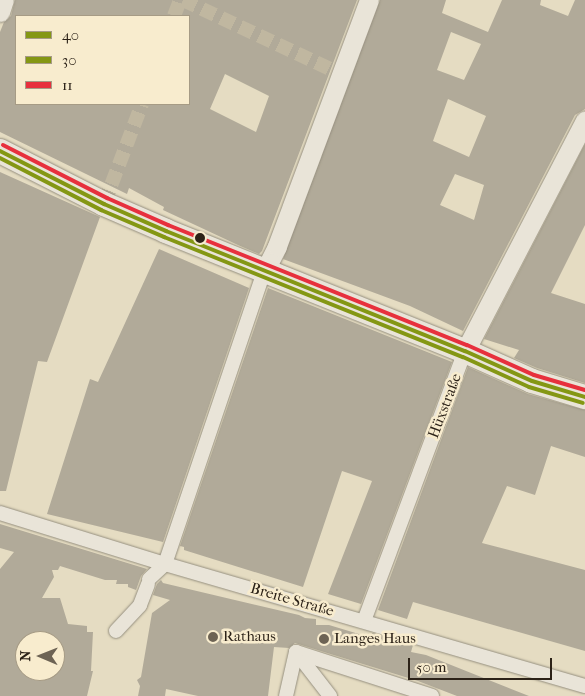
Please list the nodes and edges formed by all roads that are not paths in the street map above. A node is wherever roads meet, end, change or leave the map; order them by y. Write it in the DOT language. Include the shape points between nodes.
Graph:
graph roads {
  1 [pos="4,0"];
  2 [pos="370,0"];
  3 [pos="0,12"];
  4 [pos="585,120"];
  5 [pos="0,152"];
  6 [pos="264,272"];
  7 [pos="465,351"];
  8 [pos="585,397"];
  9 [pos="0,513"];
  10 [pos="165,564"];
  11 [pos="364,621"];
  12 [pos="116,631"];
  13 [pos="296,652"];
  14 [pos="585,686"];
  15 [pos="286,696"];
  16 [pos="330,696"];
  17 [pos="432,696"];
  1 -- 3 [label="street"];
  2 -- 6 [label="street" via="277,246"];
  4 -- 7 [label="street, Hüxstraße"];
  5 -- 6 [label="street" via="104,204"];
  6 -- 7 [label="street"];
  6 -- 10 [label="street"];
  7 -- 8 [label="street" via="532,381"];
  7 -- 11 [label="street, Hüxstraße"];
  9 -- 10 [label="street, Breite Straße"];
  10 -- 11 [label="street, Breite Straße"];
  10 -- 12 [label="street" via="149,581 140,604"];
  11 -- 14 [label="street, Breite Straße"];
  13 -- 15 [label="street"];
  13 -- 16 [label="street"];
  13 -- 17 [label="street"];
}
